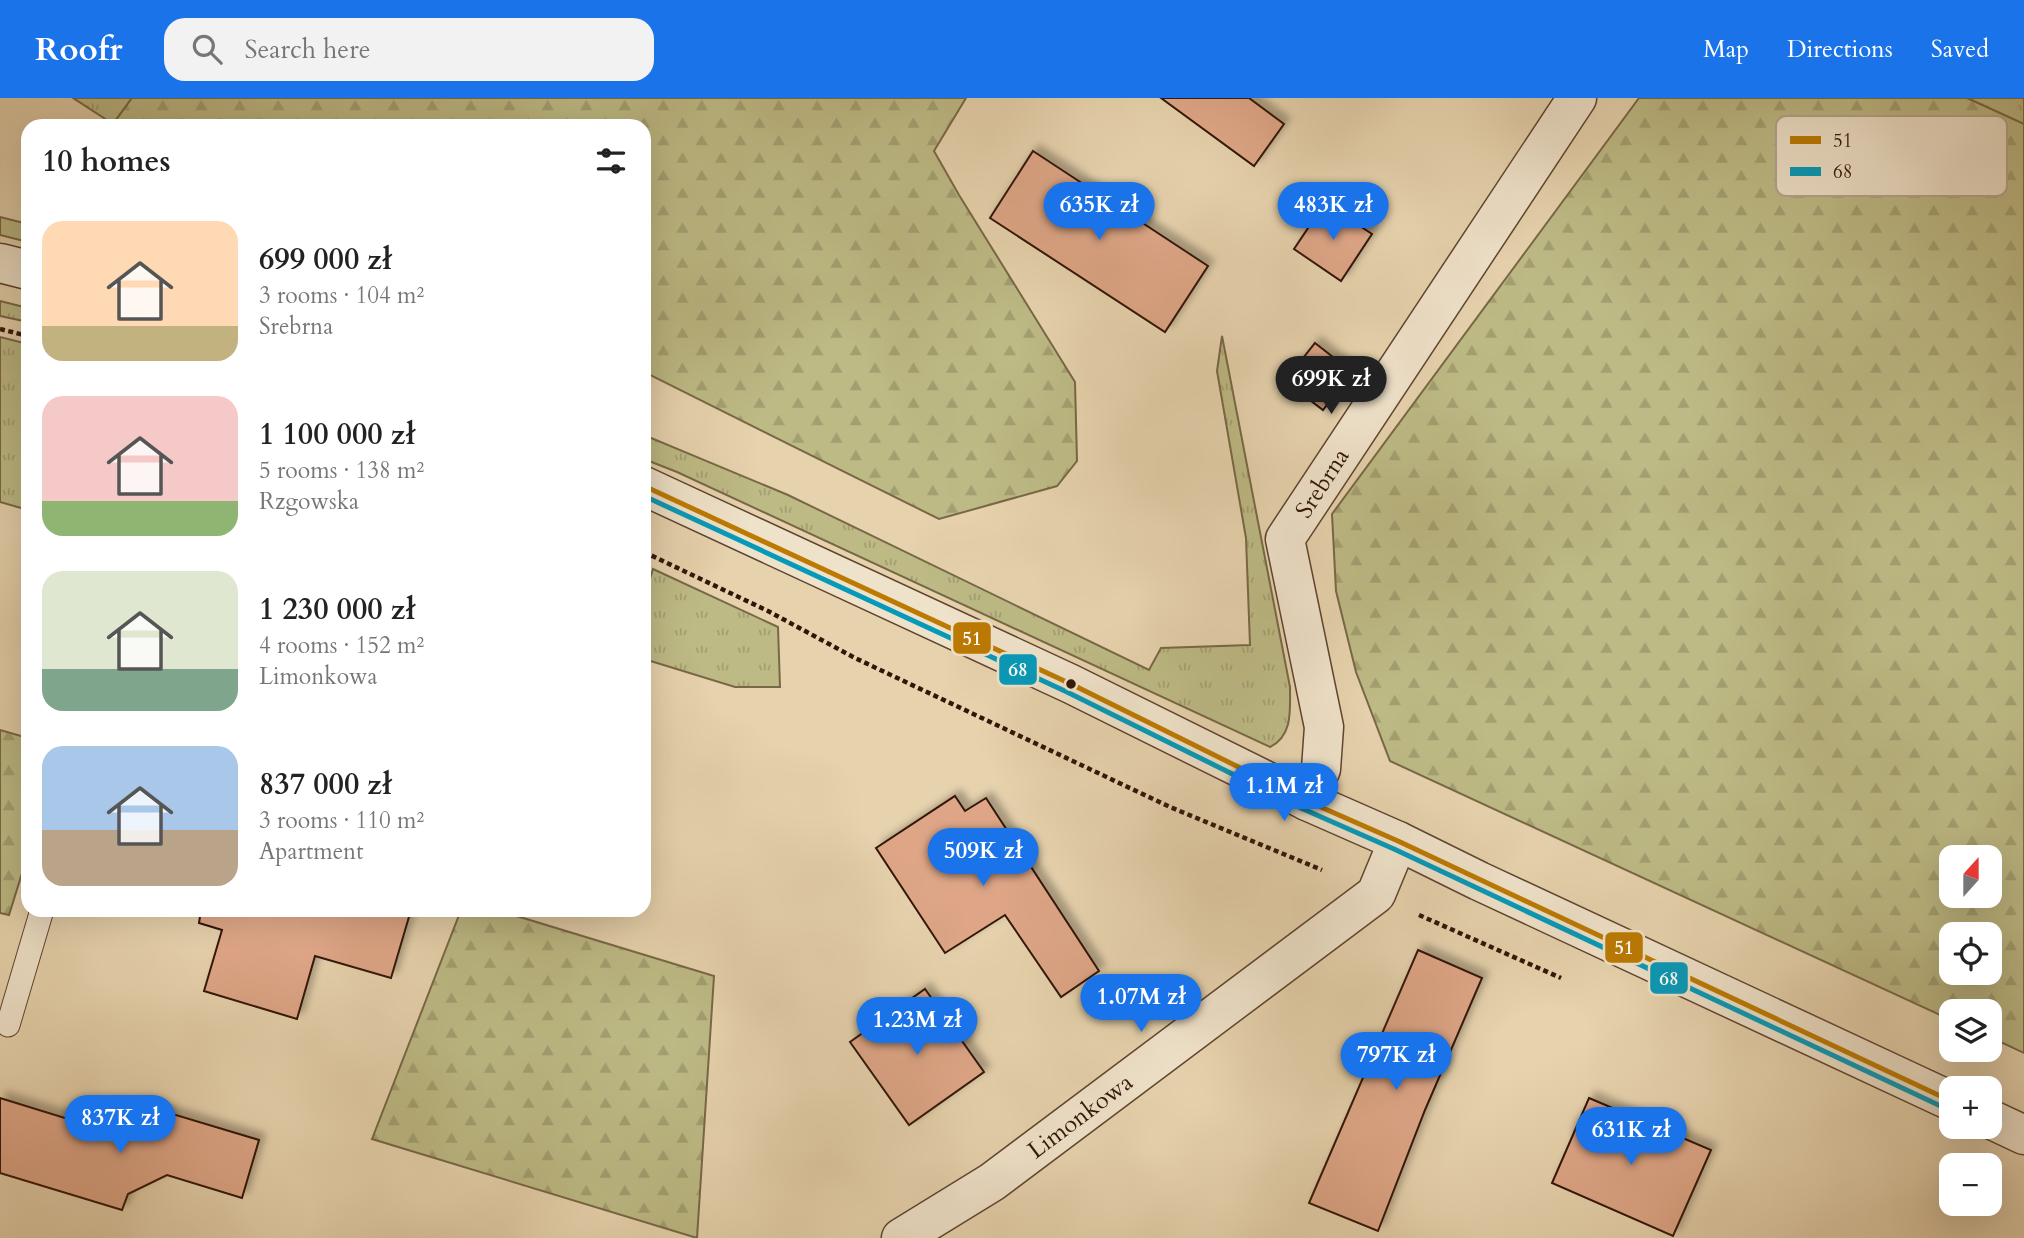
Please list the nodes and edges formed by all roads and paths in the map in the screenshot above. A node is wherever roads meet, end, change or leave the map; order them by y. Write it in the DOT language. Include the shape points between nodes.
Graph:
graph roads {
  1 [pos="1577,98"];
  2 [pos="0,263"];
  3 [pos="21,268"];
  4 [pos="0,329"];
  5 [pos="21,334"];
  6 [pos="651,489"];
  7 [pos="1307,801"];
  8 [pos="1398,841"];
  9 [pos="40,917"];
  10 [pos="8,1025"];
  11 [pos="1939,1095"];
  12 [pos="2002,1125"];
  13 [pos="2024,1135"];
  14 [pos="901,1238"];
  1 -- 7 [label="street, Srebrna" via="1285,539 1324,727 1321,769"];
  2 -- 3 [label="street"];
  4 -- 5 [label="path"];
  6 -- 7 [label="street" via="1071,684"];
  7 -- 8 [label="street"];
  8 -- 11 [label="street"];
  8 -- 14 [label="street, Limonkowa" via="1376,894 992,1182"];
  9 -- 10 [label="lane"];
  12 -- 13 [label="street"];
}
